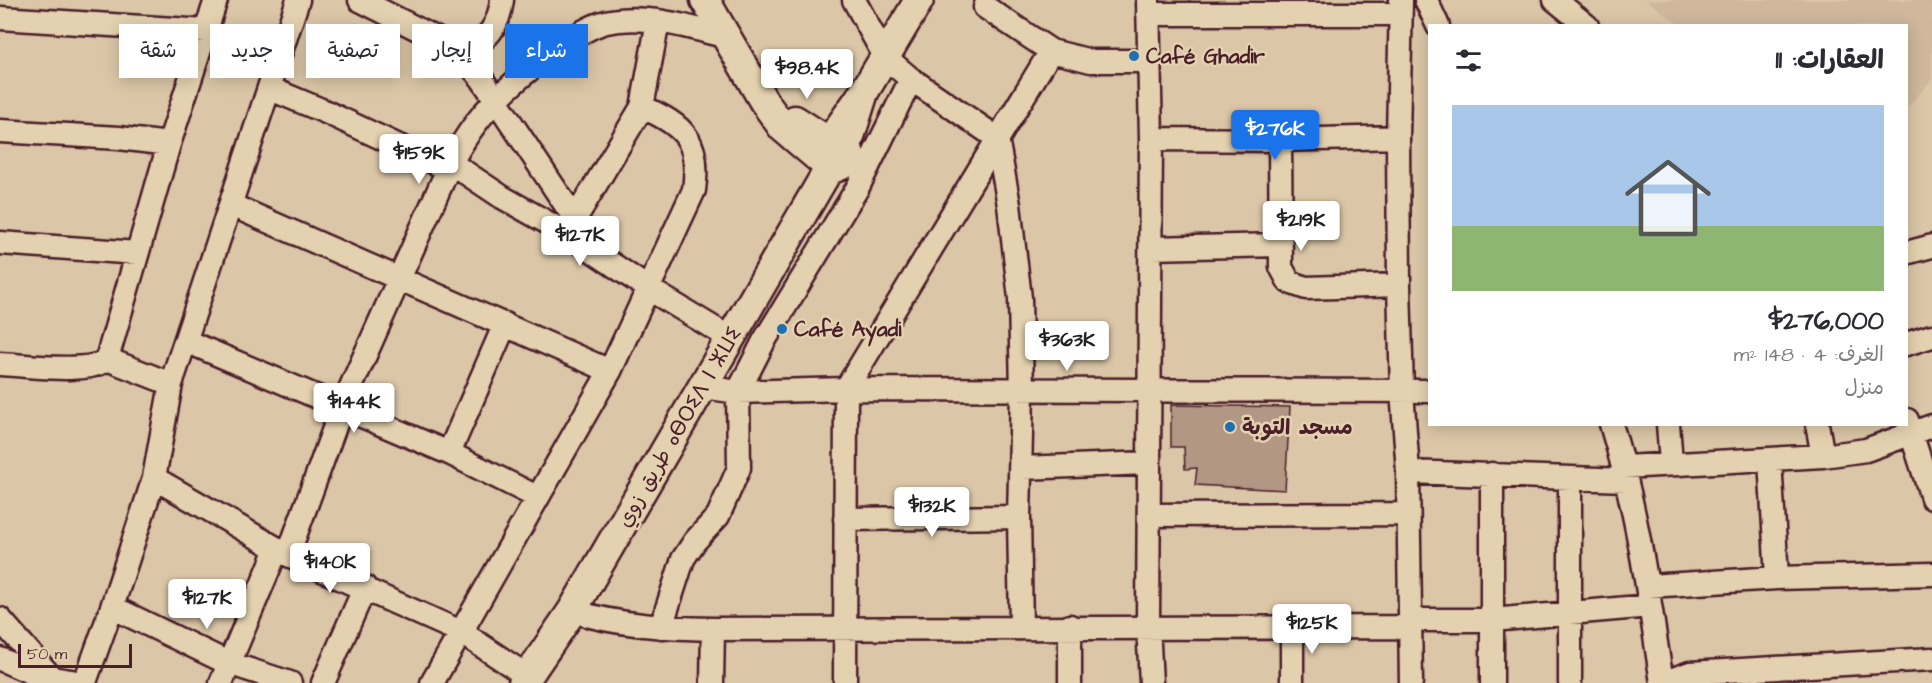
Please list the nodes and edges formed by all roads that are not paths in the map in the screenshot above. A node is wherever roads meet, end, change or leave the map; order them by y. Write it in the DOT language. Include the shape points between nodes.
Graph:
graph roads {
  1 [pos="216,0"];
  2 [pos="298,0"];
  3 [pos="360,0"];
  4 [pos="502,0"];
  5 [pos="705,0"];
  6 [pos="854,0"];
  7 [pos="919,0"];
  8 [pos="1426,0"];
  9 [pos="1555,0"];
  10 [pos="985,7"];
  11 [pos="1148,7"];
  12 [pos="1401,7"];
  13 [pos="1284,8"];
  14 [pos="0,18"];
  15 [pos="658,21"];
  16 [pos="1437,24"];
  17 [pos="1582,24"];
  18 [pos="412,25"];
  19 [pos="493,30"];
  20 [pos="206,31"];
  21 [pos="724,36"];
  22 [pos="1051,51"];
  23 [pos="885,57"];
  24 [pos="1148,61"];
  25 [pos="479,78"];
  26 [pos="910,78"];
  27 [pos="271,89"];
  28 [pos="495,101"];
  29 [pos="642,107"];
  30 [pos="0,131"];
  31 [pos="1398,137"];
  32 [pos="997,138"];
  33 [pos="1150,139"];
  34 [pos="1280,141"];
  35 [pos="169,144"];
  36 [pos="831,151"];
  37 [pos="450,166"];
  38 [pos="231,205"];
  39 [pos="571,226"];
  40 [pos="0,243"];
  41 [pos="1280,245"];
  42 [pos="1932,246"];
  43 [pos="1150,248"];
  44 [pos="1908,252"];
  45 [pos="137,253"];
  46 [pos="400,277"];
  47 [pos="1399,285"];
  48 [pos="649,289"];
  49 [pos="506,324"];
  50 [pos="1932,336"];
  51 [pos="730,338"];
  52 [pos="186,341"];
  53 [pos="1908,343"];
  54 [pos="107,358"];
  55 [pos="0,364"];
  56 [pos="610,371"];
  57 [pos="171,384"];
  58 [pos="703,387"];
  59 [pos="846,389"];
  60 [pos="1402,391"];
  61 [pos="738,392"];
  62 [pos="1022,392"];
  63 [pos="1150,392"];
  64 [pos="1428,392"];
  65 [pos="342,407"];
  66 [pos="1612,426"];
  67 [pos="1668,426"];
  68 [pos="1817,426"];
  69 [pos="1908,426"];
  70 [pos="1932,426"];
  71 [pos="449,453"];
  72 [pos="1823,456"];
  73 [pos="1770,460"];
  74 [pos="1148,463"];
  75 [pos="1671,463"];
  76 [pos="1022,468"];
  77 [pos="1408,472"];
  78 [pos="1625,473"];
  79 [pos="1492,474"];
  80 [pos="154,478"];
  81 [pos="1570,478"];
  82 [pos="537,497"];
  83 [pos="1932,498"];
  84 [pos="1408,514"];
  85 [pos="1149,515"];
  86 [pos="1019,517"];
  87 [pos="845,519"];
  88 [pos="283,552"];
  89 [pos="1932,574"];
  90 [pos="1777,578"];
  91 [pos="365,587"];
  92 [pos="1649,596"];
  93 [pos="112,607"];
  94 [pos="572,611"];
  95 [pos="1569,615"];
  96 [pos="0,619"];
  97 [pos="1492,620"];
  98 [pos="1410,623"];
  99 [pos="1070,626"];
  100 [pos="1149,626"];
  101 [pos="1292,626"];
  102 [pos="661,627"];
  103 [pos="844,627"];
  104 [pos="1022,627"];
  105 [pos="713,629"];
  106 [pos="461,632"];
  107 [pos="0,659"];
  108 [pos="1932,659"];
  109 [pos="224,673"];
  110 [pos="52,678"];
  111 [pos="1693,678"];
  112 [pos="525,680"];
  113 [pos="84,682"];
  114 [pos="290,683"];
  115 [pos="322,683"];
  116 [pos="432,683"];
  117 [pos="712,683"];
  118 [pos="845,683"];
  119 [pos="1070,683"];
  120 [pos="1151,683"];
  121 [pos="1292,683"];
  122 [pos="1411,683"];
  123 [pos="1492,683"];
  124 [pos="1570,683"];
  125 [pos="1662,683"];
  1 -- 20 [label="street"];
  2 -- 27 [label="street"];
  3 -- 18 [label="street"];
  4 -- 19 [label="street"];
  5 -- 21 [label="main road"];
  6 -- 23 [label="street"];
  7 -- 23 [label="main road"];
  8 -- 16 [label="street"];
  9 -- 17 [label="street"];
  10 -- 22 [label="street"];
  11 -- 13 [label="street"];
  11 -- 24 [label="street"];
  12 -- 13 [label="street"];
  12 -- 31 [label="street"];
  14 -- 20 [label="street"];
  15 -- 21 [label="street"];
  15 -- 28 [label="street" via="623,20 594,26 564,44"];
  15 -- 29 [label="street"];
  20 -- 35 [label="street"];
  21 -- 36 [label="main road" via="783,128"];
  22 -- 24 [label="street" via="1091,61"];
  22 -- 32 [label="street"];
  23 -- 26 [label="street"];
  23 -- 36 [label="main road, طريق زوي ⴰⴱⵔⵉⴷ ⵏ ⵣⵡⵉ"];
  24 -- 33 [label="street"];
  25 -- 28 [label="street"];
  26 -- 32 [label="street"];
  26 -- 61 [label="street" via="858,188 764,341"];
  27 -- 37 [label="street"];
  27 -- 38 [label="street"];
  28 -- 37 [label="street" via="468,134"];
  28 -- 39 [label="street"];
  29 -- 39 [label="street"];
  29 -- 48 [label="street" via="684,131 697,168 694,190"];
  30 -- 35 [label="street"];
  31 -- 34 [label="street"];
  31 -- 47 [label="street"];
  32 -- 59 [label="street"];
  32 -- 62 [label="street" via="1020,298"];
  33 -- 34 [label="street"];
  33 -- 43 [label="street"];
  34 -- 41 [label="street"];
  35 -- 45 [label="street"];
  36 -- 51 [label="main road, طريق زوي ⴰⴱⵔⵉⴷ ⵏ ⵣⵡⵉ"];
  37 -- 39 [label="street" via="502,197"];
  37 -- 46 [label="street"];
  38 -- 46 [label="street"];
  38 -- 52 [label="street"];
  39 -- 48 [label="street"];
  40 -- 45 [label="street"];
  41 -- 43 [label="street"];
  41 -- 47 [label="street" via="1284,275 1296,287"];
  42 -- 44 [label="street"];
  43 -- 63 [label="street"];
  45 -- 54 [label="street"];
  46 -- 49 [label="street"];
  46 -- 65 [label="street"];
  47 -- 60 [label="street"];
  48 -- 51 [label="street"];
  48 -- 56 [label="street"];
  49 -- 56 [label="street"];
  49 -- 71 [label="street"];
  50 -- 53 [label="street"];
  51 -- 58 [label="main road, طريق زوي ⴰⴱⵔⵉⴷ ⵏ ⵣⵡⵉ"];
  52 -- 57 [label="street"];
  52 -- 65 [label="street"];
  54 -- 55 [label="street" via="102,364 86,368"];
  54 -- 57 [label="street"];
  56 -- 82 [label="street"];
  57 -- 80 [label="street"];
  58 -- 61 [label="street"];
  58 -- 94 [label="main road, طريق زوي ⴰⴱⵔⵉⴷ ⵏ ⵣⵡⵉ"];
  59 -- 61 [label="street"];
  59 -- 62 [label="street"];
  59 -- 87 [label="street"];
  60 -- 63 [label="street"];
  60 -- 64 [label="street"];
  60 -- 77 [label="street"];
  61 -- 102 [label="street" via="740,448 735,478 718,516 684,559"];
  62 -- 63 [label="street"];
  62 -- 76 [label="street"];
  63 -- 74 [label="street"];
  65 -- 71 [label="street"];
  65 -- 88 [label="street"];
  66 -- 78 [label="street"];
  67 -- 75 [label="street"];
  68 -- 72 [label="street"];
  69 -- 70 [label="street"];
  69 -- 72 [label="street" via="1866,450"];
  69 -- 83 [label="street"];
  71 -- 82 [label="street"];
  72 -- 73 [label="street"];
  73 -- 75 [label="street"];
  73 -- 90 [label="street"];
  74 -- 76 [label="street"];
  74 -- 85 [label="street"];
  75 -- 78 [label="street"];
  76 -- 86 [label="street"];
  77 -- 79 [label="street"];
  77 -- 84 [label="street"];
  78 -- 81 [label="street"];
  78 -- 92 [label="street"];
  79 -- 81 [label="street"];
  79 -- 97 [label="street"];
  80 -- 88 [label="street"];
  80 -- 93 [label="street"];
  81 -- 95 [label="street"];
  82 -- 106 [label="street"];
  84 -- 85 [label="street"];
  84 -- 98 [label="street"];
  85 -- 100 [label="street"];
  86 -- 87 [label="street"];
  86 -- 104 [label="street"];
  87 -- 103 [label="street"];
  88 -- 91 [label="street"];
  88 -- 109 [label="street"];
  89 -- 90 [label="street"];
  90 -- 92 [label="street"];
  91 -- 106 [label="street"];
  91 -- 115 [label="street"];
  92 -- 95 [label="street"];
  92 -- 125 [label="street"];
  93 -- 109 [label="street"];
  93 -- 113 [label="street"];
  94 -- 102 [label="street" via="598,619"];
  94 -- 112 [label="main road, طريق زوي ⴰⴱⵔⵉⴷ ⵏ ⵣⵡⵉ"];
  95 -- 97 [label="street"];
  95 -- 124 [label="street"];
  96 -- 110 [label="street"];
  97 -- 98 [label="street"];
  97 -- 123 [label="street"];
  98 -- 101 [label="street"];
  98 -- 122 [label="street"];
  99 -- 100 [label="street"];
  99 -- 104 [label="street"];
  99 -- 119 [label="street"];
  100 -- 101 [label="street"];
  100 -- 120 [label="street"];
  101 -- 121 [label="street"];
  102 -- 105 [label="street"];
  103 -- 104 [label="street"];
  103 -- 105 [label="street"];
  103 -- 118 [label="street"];
  105 -- 117 [label="street"];
  106 -- 112 [label="street"];
  106 -- 116 [label="street"];
  107 -- 110 [label="street"];
  108 -- 111 [label="street"];
  109 -- 114 [label="street"];
  110 -- 113 [label="street"];
  111 -- 125 [label="street"];
}
